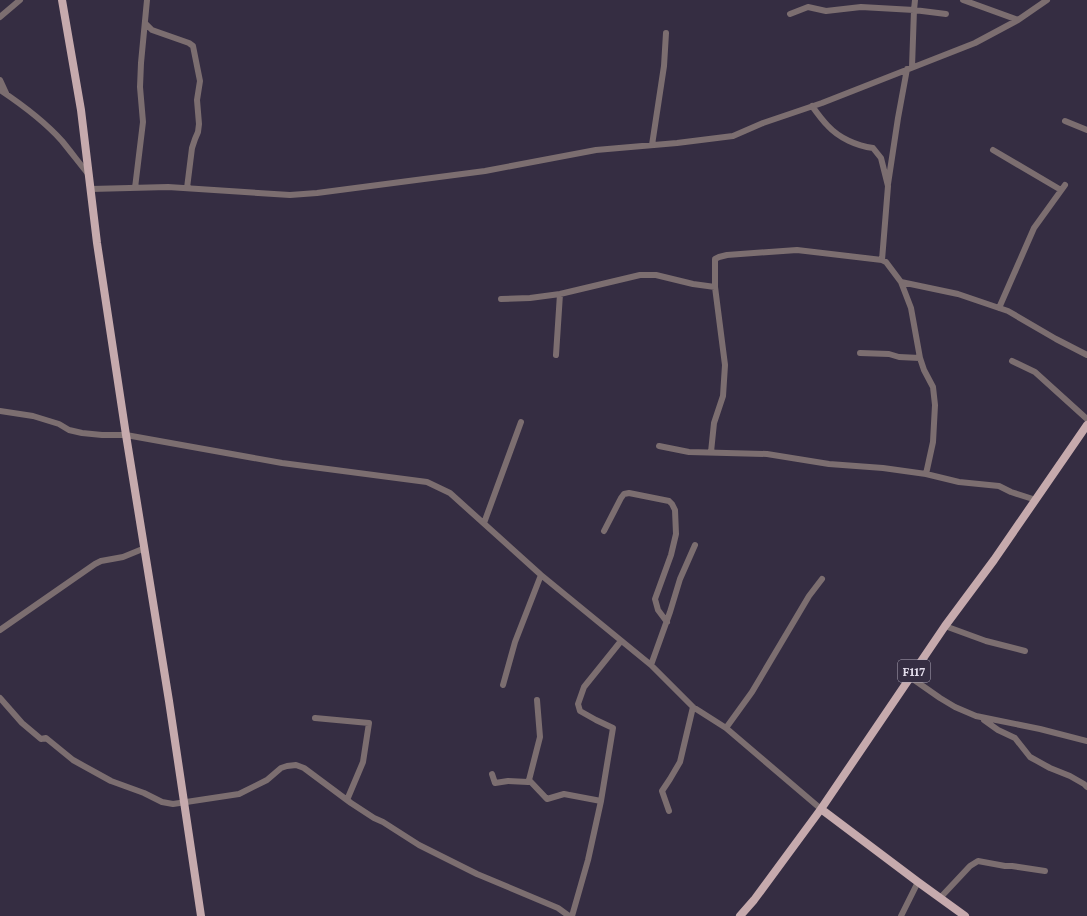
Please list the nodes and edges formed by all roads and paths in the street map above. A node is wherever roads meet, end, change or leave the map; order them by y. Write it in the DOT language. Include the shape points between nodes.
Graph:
graph roads {
  1 [pos="20,0"];
  2 [pos="62,0"];
  3 [pos="147,0"];
  4 [pos="915,0"];
  5 [pos="963,0"];
  6 [pos="1048,0"];
  7 [pos="914,10"];
  8 [pos="790,14"];
  9 [pos="946,14"];
  10 [pos="0,17"];
  11 [pos="1018,20"];
  12 [pos="145,23"];
  13 [pos="666,33"];
  14 [pos="909,68"];
  15 [pos="0,80"];
  16 [pos="0,90"];
  17 [pos="7,94"];
  18 [pos="812,106"];
  19 [pos="1065,121"];
  20 [pos="1087,130"];
  21 [pos="652,145"];
  22 [pos="993,150"];
  23 [pos="89,175"];
  24 [pos="888,186"];
  25 [pos="135,188"];
  26 [pos="187,188"];
  27 [pos="91,189"];
  28 [pos="882,260"];
  29 [pos="901,282"];
  30 [pos="715,287"];
  31 [pos="560,294"];
  32 [pos="501,299"];
  33 [pos="999,308"];
  34 [pos="860,353"];
  35 [pos="556,355"];
  36 [pos="1087,355"];
  37 [pos="920,358"];
  38 [pos="1012,361"];
  39 [pos="0,411"];
  40 [pos="1087,419"];
  41 [pos="521,422"];
  42 [pos="1087,425"];
  43 [pos="126,435"];
  44 [pos="659,446"];
  45 [pos="711,452"];
  46 [pos="926,474"];
  47 [pos="1036,500"];
  48 [pos="484,523"];
  49 [pos="604,531"];
  50 [pos="695,545"];
  51 [pos="145,548"];
  52 [pos="541,575"];
  53 [pos="822,579"];
  54 [pos="667,622"];
  55 [pos="945,626"];
  56 [pos="0,630"];
  57 [pos="621,640"];
  58 [pos="1025,651"];
  59 [pos="651,665"];
  60 [pos="910,677"];
  61 [pos="503,685"];
  62 [pos="0,698"];
  63 [pos="537,700"];
  64 [pos="693,707"];
  65 [pos="981,717"];
  66 [pos="315,718"];
  67 [pos="726,728"];
  68 [pos="1087,741"];
  69 [pos="492,774"];
  70 [pos="529,780"];
  71 [pos="1087,787"];
  72 [pos="347,800"];
  73 [pos="601,801"];
  74 [pos="184,803"];
  75 [pos="820,809"];
  76 [pos="669,812"];
  77 [pos="1045,871"];
  78 [pos="918,882"];
  79 [pos="940,898"];
  80 [pos="201,916"];
  81 [pos="571,916"];
  82 [pos="740,916"];
  83 [pos="901,916"];
  84 [pos="965,916"];
  1 -- 10 [label="street"];
  2 -- 23 [label="main road"];
  3 -- 12 [label="street"];
  4 -- 7 [label="street"];
  5 -- 11 [label="street"];
  6 -- 11 [label="street"];
  7 -- 8 [label="street" via="861,7 826,11 808,7"];
  7 -- 9 [label="street"];
  7 -- 14 [label="street"];
  11 -- 14 [label="street" via="975,43"];
  12 -- 25 [label="street" via="140,87 143,122"];
  12 -- 26 [label="street" via="152,30 188,43 193,46 195,53 200,82 197,100 199,124 192,148"];
  13 -- 21 [label="street" via="664,66"];
  14 -- 18 [label="street"];
  14 -- 24 [label="street" via="898,118"];
  15 -- 17 [label="street"];
  16 -- 17 [label="street"];
  17 -- 23 [label="street" via="62,141"];
  18 -- 21 [label="street" via="733,136"];
  18 -- 24 [label="street" via="836,134 863,147 872,148 881,158"];
  19 -- 20 [label="street"];
  21 -- 26 [label="street" via="596,150 485,171 317,193 290,195"];
  22 -- 33 [label="street" via="1063,188 1034,228"];
  23 -- 27 [label="main road"];
  24 -- 28 [label="street"];
  25 -- 26 [label="street"];
  25 -- 27 [label="street"];
  27 -- 43 [label="main road"];
  28 -- 29 [label="street"];
  28 -- 30 [label="street" via="797,250 727,255 715,259"];
  29 -- 33 [label="street" via="958,294"];
  29 -- 37 [label="street" via="911,308"];
  30 -- 31 [label="street" via="656,275 640,275"];
  30 -- 45 [label="street" via="725,365 723,396 714,423"];
  31 -- 32 [label="street"];
  31 -- 35 [label="street"];
  33 -- 36 [label="street"];
  34 -- 37 [label="street"];
  37 -- 46 [label="street" via="934,387 935,405 933,442"];
  38 -- 40 [label="street" via="1034,372"];
  39 -- 43 [label="street" via="33,416 82,433"];
  41 -- 48 [label="street"];
  42 -- 47 [label="main road, F117"];
  43 -- 48 [label="street" via="282,463 427,482 450,493"];
  43 -- 51 [label="main road"];
  44 -- 45 [label="street" via="689,452"];
  45 -- 46 [label="street" via="767,454 829,464"];
  46 -- 47 [label="street" via="959,482 999,486"];
  47 -- 55 [label="main road, F117"];
  48 -- 52 [label="street"];
  49 -- 54 [label="street" via="624,494 669,501 672,504 675,510 676,534 655,599 658,610"];
  50 -- 54 [label="street" via="680,579"];
  51 -- 56 [label="street" via="123,557 100,561"];
  51 -- 74 [label="main road"];
  52 -- 57 [label="street"];
  52 -- 61 [label="street" via="515,642"];
  53 -- 67 [label="street" via="809,596 752,692"];
  54 -- 59 [label="street"];
  55 -- 58 [label="street" via="986,641"];
  55 -- 60 [label="main road, F117"];
  57 -- 59 [label="street"];
  57 -- 73 [label="street" via="584,687 578,704 580,711 613,728"];
  59 -- 64 [label="street"];
  60 -- 65 [label="street" via="955,707"];
  60 -- 75 [label="main road, F117"];
  62 -- 74 [label="street" via="22,723 73,760 111,781 162,802"];
  63 -- 70 [label="street" via="540,737"];
  64 -- 67 [label="street"];
  64 -- 76 [label="street" via="680,762 662,790"];
  65 -- 68 [label="street"];
  65 -- 71 [label="street" via="998,730 1015,738 1030,757"];
  66 -- 72 [label="street" via="369,723 363,762"];
  67 -- 75 [label="street"];
  69 -- 70 [label="street" via="495,783"];
  70 -- 73 [label="street" via="548,799 564,794"];
  72 -- 74 [label="street" via="304,768 296,765 281,768 267,780 239,794"];
  72 -- 81 [label="street" via="419,845"];
  73 -- 81 [label="street" via="588,860"];
  74 -- 80 [label="main road"];
  75 -- 78 [label="main road"];
  75 -- 82 [label="main road, F117"];
  77 -- 79 [label="street" via="978,861"];
  78 -- 79 [label="main road"];
  78 -- 83 [label="street"];
  79 -- 84 [label="main road"];
}
